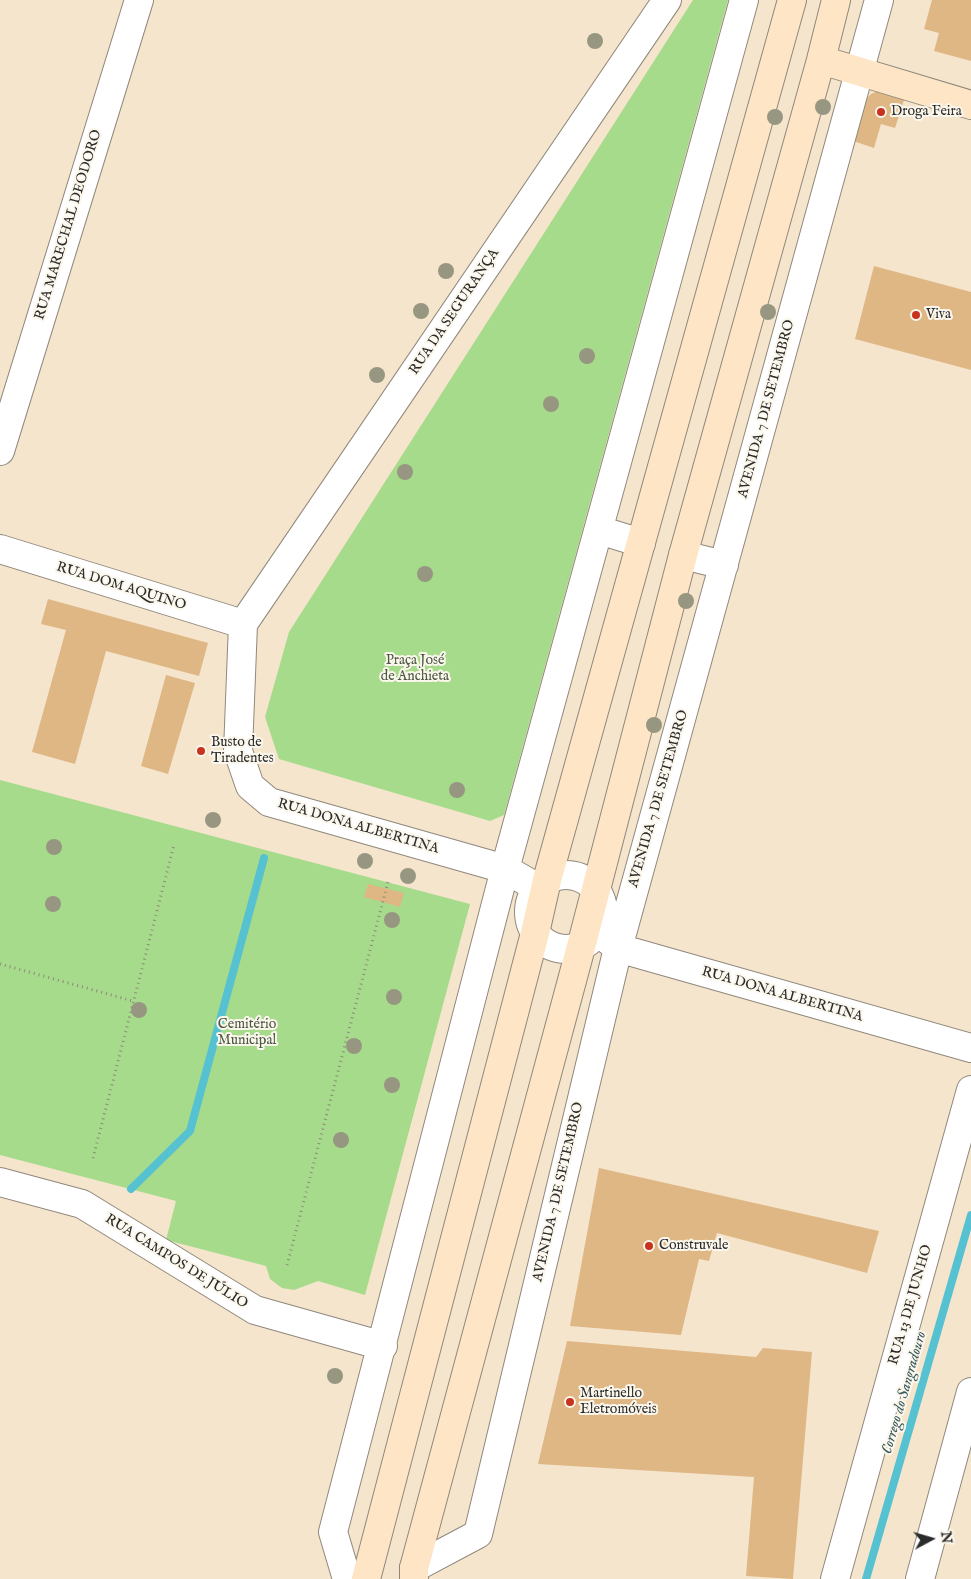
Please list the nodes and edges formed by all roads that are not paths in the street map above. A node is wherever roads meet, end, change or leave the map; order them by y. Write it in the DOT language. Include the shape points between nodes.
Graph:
graph roads {
  1 [pos="139,0"];
  2 [pos="667,0"];
  3 [pos="744,0"];
  4 [pos="792,0"];
  5 [pos="836,0"];
  6 [pos="879,0"];
  7 [pos="821,60"];
  8 [pos="858,71"];
  9 [pos="971,104"];
  10 [pos="0,451"];
  11 [pos="599,530"];
  12 [pos="641,544"];
  13 [pos="0,549"];
  14 [pos="683,555"];
  15 [pos="724,565"];
  16 [pos="243,624"];
  17 [pos="505,869"];
  18 [pos="542,884"];
  19 [pos="596,889"];
  20 [pos="535,933"];
  21 [pos="599,942"];
  22 [pos="971,1048"];
  23 [pos="971,1090"];
  24 [pos="0,1182"];
  25 [pos="383,1346"];
  26 [pos="971,1392"];
  27 [pos="414,1574"];
  28 [pos="347,1579"];
  29 [pos="366,1579"];
  30 [pos="835,1579"];
  31 [pos="920,1579"];
  1 -- 10 [label="street, RUA MARECHAL DEODORO"];
  2 -- 16 [label="street, RUA DA SEGURANÇA"];
  3 -- 11 [label="street"];
  4 -- 12 [label="main road"];
  5 -- 7 [label="main road, AVENIDA 7 DE SETEMBRO"];
  6 -- 8 [label="street, AVENIDA 7 DE SETEMBRO"];
  7 -- 8 [label="main road"];
  7 -- 14 [label="main road, AVENIDA 7 DE SETEMBRO"];
  8 -- 9 [label="main road"];
  8 -- 15 [label="street, AVENIDA 7 DE SETEMBRO"];
  11 -- 12 [label="street"];
  11 -- 17 [label="street"];
  12 -- 18 [label="main road"];
  13 -- 16 [label="street, RUA DOM AQUINO"];
  14 -- 15 [label="street"];
  14 -- 19 [label="main road, AVENIDA 7 DE SETEMBRO"];
  15 -- 21 [label="street, AVENIDA 7 DE SETEMBRO"];
  16 -- 17 [label="street, RUA DONA ALBERTINA" via="238,751 250,786 269,802"];
  17 -- 18 [label="street, RUA DONA ALBERTINA"];
  17 -- 25 [label="street"];
  18 -- 19 [label="street" via="557,876 578,876"];
  18 -- 20 [label="main road"];
  19 -- 21 [label="main road, AVENIDA 7 DE SETEMBRO"];
  20 -- 21 [label="street" via="542,941 561,950"];
  20 -- 29 [label="main road"];
  21 -- 22 [label="street, RUA DONA ALBERTINA"];
  21 -- 27 [label="main road, AVENIDA 7 DE SETEMBRO"];
  21 -- 27 [label="street, AVENIDA 7 DE SETEMBRO" via="478,1534"];
  23 -- 30 [label="street, RUA 13 DE JUNHO"];
  24 -- 25 [label="street, RUA CAMPOS DE JÚLIO" via="82,1204 255,1310"];
  25 -- 28 [label="street" via="333,1532"];
  26 -- 31 [label="street"];
}
